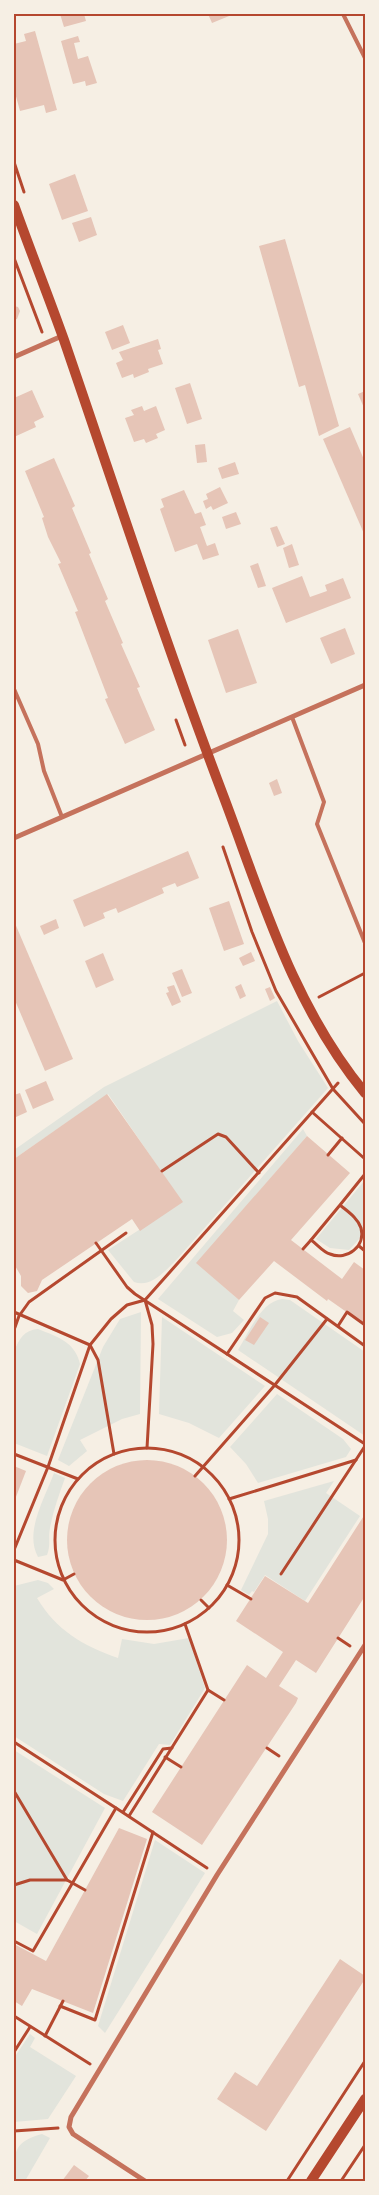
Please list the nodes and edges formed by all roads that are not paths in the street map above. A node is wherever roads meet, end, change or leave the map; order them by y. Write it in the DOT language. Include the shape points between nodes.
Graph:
graph roads {
  1 [pos="343,14"];
  2 [pos="365,58"];
  3 [pos="14,205"];
  4 [pos="62,336"];
  5 [pos="14,357"];
  6 [pos="365,684"];
  7 [pos="14,689"];
  8 [pos="292,717"];
  9 [pos="208,754"];
  10 [pos="62,817"];
  11 [pos="14,838"];
  12 [pos="365,943"];
  13 [pos="365,1093"];
  14 [pos="365,1645"];
  15 [pos="365,2100"];
  16 [pos="145,2181"];
  17 [pos="312,2181"];
  1 -- 2 [label="lane"];
  3 -- 4 [label="main road"];
  4 -- 5 [label="street"];
  4 -- 9 [label="main road"];
  6 -- 8 [label="street"];
  7 -- 10 [label="lane" via="38,744 44,771"];
  8 -- 9 [label="street"];
  8 -- 12 [label="lane" via="324,802 317,824"];
  9 -- 10 [label="street"];
  9 -- 13 [label="main road" via="271,926 316,1022"];
  10 -- 11 [label="street"];
  14 -- 16 [label="street" via="218,1875 71,2117 68,2127 73,2134"];
  15 -- 17 [label="main road"];
}
